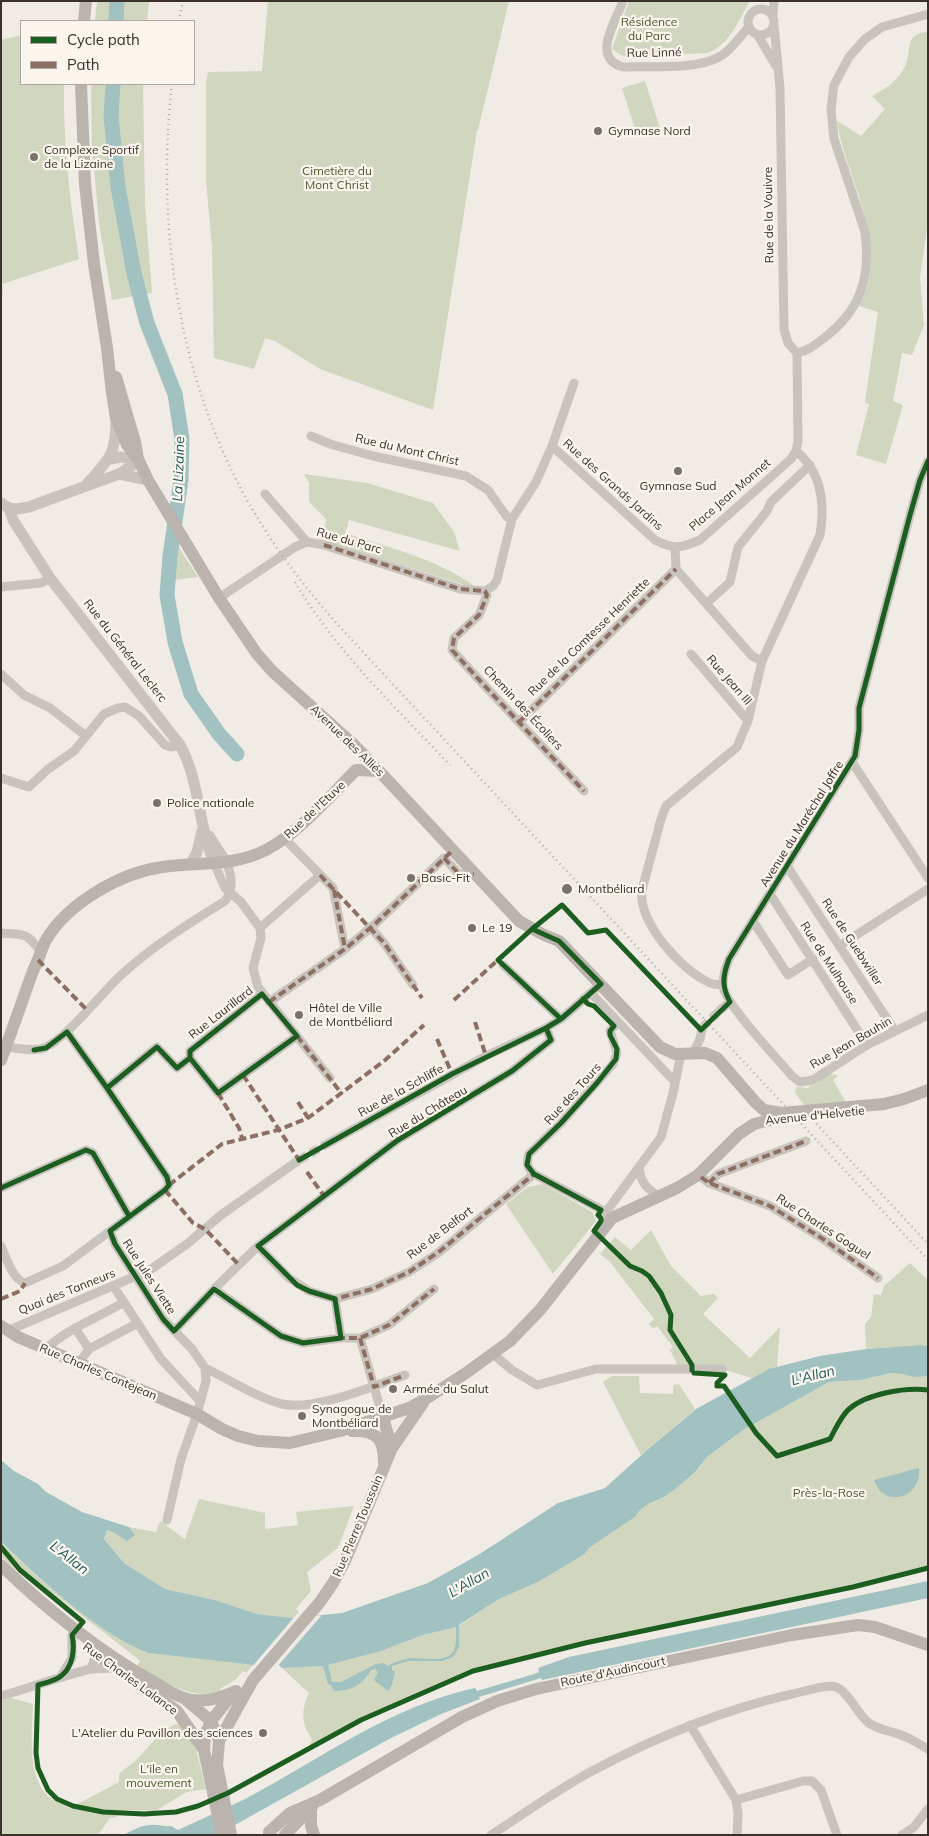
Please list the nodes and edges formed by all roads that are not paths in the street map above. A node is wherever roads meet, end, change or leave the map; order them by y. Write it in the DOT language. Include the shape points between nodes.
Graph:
graph roads {
  1 [pos="86,1"];
  2 [pos="623,1"];
  3 [pos="758,1"];
  4 [pos="774,1"];
  5 [pos="753,11"];
  6 [pos="928,14"];
  7 [pos="773,15"];
  8 [pos="84,20"];
  9 [pos="774,25"];
  10 [pos="749,27"];
  11 [pos="757,34"];
  12 [pos="778,72"];
  13 [pos="81,85"];
  14 [pos="107,348"];
  15 [pos="797,353"];
  16 [pos="574,383"];
  17 [pos="116,418"];
  18 [pos="311,436"];
  19 [pos="552,446"];
  20 [pos="796,451"];
  21 [pos="110,459"];
  22 [pos="139,461"];
  23 [pos="928,461"];
  24 [pos="810,465"];
  25 [pos="119,474"];
  26 [pos="148,480"];
  27 [pos="86,486"];
  28 [pos="265,494"];
  29 [pos="5,506"];
  30 [pos="512,519"];
  31 [pos="307,542"];
  32 [pos="675,548"];
  33 [pos="676,569"];
  34 [pos="50,578"];
  35 [pos="1,587"];
  36 [pos="484,591"];
  37 [pos="219,598"];
  38 [pos="707,603"];
  39 [pos="691,654"];
  40 [pos="762,661"];
  41 [pos="1,674"];
  42 [pos="748,721"];
  43 [pos="519,722"];
  44 [pos="86,736"];
  45 [pos="180,745"];
  46 [pos="355,746"];
  47 [pos="852,762"];
  48 [pos="356,770"];
  49 [pos="380,771"];
  50 [pos="1,778"];
  51 [pos="584,792"];
  52 [pos="203,826"];
  53 [pos="286,839"];
  54 [pos="220,863"];
  55 [pos="191,864"];
  56 [pos="787,866"];
  57 [pos="474,874"];
  58 [pos="320,875"];
  59 [pos="928,878"];
  60 [pos="928,889"];
  61 [pos="230,893"];
  62 [pos="770,894"];
  63 [pos="753,921"];
  64 [pos="370,927"];
  65 [pos="260,928"];
  66 [pos="1,933"];
  67 [pos="839,946"];
  68 [pos="345,949"];
  69 [pos="42,951"];
  70 [pos="813,959"];
  71 [pos="503,965"];
  72 [pos="413,985"];
  73 [pos="723,985"];
  74 [pos="596,988"];
  75 [pos="262,994"];
  76 [pos="269,1002"];
  77 [pos="730,1002"];
  78 [pos="720,1010"];
  79 [pos="928,1015"];
  80 [pos="561,1019"];
  81 [pos="618,1022"];
  82 [pos="546,1028"];
  83 [pos="702,1028"];
  84 [pos="895,1031"];
  85 [pos="67,1032"];
  86 [pos="297,1036"];
  87 [pos="867,1045"];
  88 [pos="6,1047"];
  89 [pos="687,1053"];
  90 [pos="190,1058"];
  91 [pos="1,1060"];
  92 [pos="330,1078"];
  93 [pos="675,1082"];
  94 [pos="107,1088"];
  95 [pos="928,1090"];
  96 [pos="928,1096"];
  97 [pos="756,1103"];
  98 [pos="754,1124"];
  99 [pos="806,1141"];
  100 [pos="325,1145"];
  101 [pos="299,1160"];
  102 [pos="639,1168"];
  103 [pos="534,1174"];
  104 [pos="698,1175"];
  105 [pos="709,1183"];
  106 [pos="1,1188"];
  107 [pos="659,1196"];
  108 [pos="609,1215"];
  109 [pos="129,1216"];
  110 [pos="110,1231"];
  111 [pos="1,1246"];
  112 [pos="258,1246"];
  113 [pos="5,1263"];
  114 [pos="136,1277"];
  115 [pos="878,1278"];
  116 [pos="114,1286"];
  117 [pos="214,1289"];
  118 [pos="434,1289"];
  119 [pos="334,1299"];
  120 [pos="124,1302"];
  121 [pos="136,1324"];
  122 [pos="4,1328"];
  123 [pos="75,1328"];
  124 [pos="174,1331"];
  125 [pos="341,1338"];
  126 [pos="360,1338"];
  127 [pos="46,1349"];
  128 [pos="90,1349"];
  129 [pos="493,1354"];
  130 [pos="79,1363"];
  131 [pos="205,1368"];
  132 [pos="722,1368"];
  133 [pos="405,1375"];
  134 [pos="374,1387"];
  135 [pos="424,1400"];
  136 [pos="200,1401"];
  137 [pos="197,1414"];
  138 [pos="383,1418"];
  139 [pos="340,1431"];
  140 [pos="392,1448"];
  141 [pos="384,1467"];
  142 [pos="166,1520"];
  143 [pos="2,1569"];
  144 [pos="52,1611"];
  145 [pos="928,1646"];
  146 [pos="86,1649"];
  147 [pos="115,1668"];
  148 [pos="87,1670"];
  149 [pos="131,1674"];
  150 [pos="61,1676"];
  151 [pos="253,1680"];
  152 [pos="236,1691"];
  153 [pos="1,1696"];
  154 [pos="185,1699"];
  155 [pos="238,1706"];
  156 [pos="177,1711"];
  157 [pos="211,1721"];
  158 [pos="690,1726"];
  159 [pos="219,1741"];
  160 [pos="204,1750"];
  161 [pos="928,1750"];
  162 [pos="736,1800"];
  163 [pos="316,1804"];
  164 [pos="928,1809"];
  165 [pos="290,1813"];
  166 [pos="264,1833"];
  167 [pos="290,1834"];
  168 [pos="222,1835"];
  169 [pos="232,1835"];
  170 [pos="314,1835"];
  171 [pos="490,1835"];
  172 [pos="737,1835"];
  173 [pos="837,1835"];
  174 [pos="902,1835"];
  1 -- 8 [label="main road"];
  2 -- 10 [label="street, Rue Linné" via="606,54 615,65 623,67 693,65 709,61 720,56"];
  3 -- 5 [label="street"];
  4 -- 7 [label="street"];
  5 -- 7 [label="street" via="764,9"];
  5 -- 10 [label="street" via="748,19"];
  6 -- 15 [label="street" via="882,27 865,39 849,57 834,85 831,109 834,139 865,232 866,272 861,293 845,318 812,348"];
  7 -- 9 [label="street"];
  9 -- 11 [label="street" via="766,34"];
  9 -- 12 [label="street, Rue de la Vouivre"];
  10 -- 11 [label="street"];
  11 -- 12 [label="street, Rue de la Vouivre"];
  12 -- 15 [label="street, Rue de la Vouivre" via="784,330 788,343"];
  13 -- 14 [label="main road" via="85,184"];
  14 -- 17 [label="main road"];
  14 -- 22 [label="main road"];
  15 -- 20 [label="street"];
  16 -- 19 [label="street"];
  17 -- 21 [label="street"];
  17 -- 22 [label="main road" via="127,445"];
  18 -- 30 [label="street, Rue du Mont Christ" via="373,456 466,476 488,490 507,517"];
  19 -- 30 [label="street" via="536,482"];
  19 -- 32 [label="street, Rue des Grands Jardins" via="655,540"];
  20 -- 24 [label="street"];
  20 -- 32 [label="street, Place Jean Monnet" via="700,540"];
  21 -- 22 [label="street" via="121,457"];
  21 -- 27 [label="street"];
  22 -- 25 [label="street"];
  22 -- 26 [label="main road, Avenue des Alliés"];
  23 -- 47 [label="street, Avenue du Maréchal Joffre" via="910,515 859,708 858,743"];
  24 -- 38 [label="street" via="770,502 767,511 738,547 730,582"];
  24 -- 40 [label="street" via="823,502 820,535"];
  25 -- 26 [label="street"];
  25 -- 27 [label="street"];
  26 -- 37 [label="main road, Avenue des Alliés"];
  27 -- 29 [label="street" via="28,507 16,509"];
  28 -- 31 [label="street"];
  29 -- 34 [label="street, Rue du Général Leclerc"];
  30 -- 36 [label="street" via="497,580"];
  31 -- 36 [label="street, Rue du Parc" via="460,589"];
  31 -- 37 [label="street, Rue du Parc"];
  32 -- 33 [label="street"];
  33 -- 38 [label="street"];
  33 -- 43 [label="street, Rue de la Comtesse Henriette"];
  34 -- 35 [label="street" via="41,583"];
  34 -- 45 [label="street, Rue du Général Leclerc"];
  36 -- 43 [label="street, Chemin des Écoliers" via="486,595 479,615 454,638 452,650"];
  37 -- 46 [label="main road, Avenue des Alliés" via="272,671"];
  38 -- 40 [label="street" via="752,656"];
  39 -- 42 [label="street, Rue Jean Ill"];
  40 -- 42 [label="street"];
  41 -- 44 [label="street" via="24,695 50,708"];
  42 -- 73 [label="street" via="737,747 666,806 641,899 668,950 709,983"];
  43 -- 51 [label="street, Chemin des Écoliers"];
  44 -- 45 [label="street" via="104,714 125,708 139,716 165,744 171,747"];
  44 -- 50 [label="street" via="74,751 28,787"];
  45 -- 52 [label="street, Rue du Général Leclerc" via="193,779"];
  46 -- 48 [label="main road, Rue de l'Etuve"];
  46 -- 49 [label="main road, Avenue des Alliés"];
  47 -- 56 [label="street, Avenue du Maréchal Joffre"];
  47 -- 59 [label="street"];
  48 -- 49 [label="main road, Rue de l'Etuve"];
  48 -- 53 [label="main road, Rue de l'Etuve"];
  49 -- 57 [label="main road, Avenue des Alliés"];
  52 -- 54 [label="street, Rue du Général Leclerc"];
  52 -- 55 [label="street, Rue du Général Leclerc"];
  53 -- 54 [label="main road, Rue de l'Etuve" via="249,857"];
  53 -- 58 [label="street"];
  54 -- 55 [label="main road, Rue de l'Etuve"];
  54 -- 61 [label="street, Rue du Général Leclerc" via="231,877"];
  55 -- 69 [label="main road, Rue de l'Etuve" via="145,870 108,884 75,908 55,928"];
  56 -- 62 [label="street, Avenue du Maréchal Joffre"];
  56 -- 67 [label="street, Rue de Guebwiller"];
  57 -- 64 [label="street" via="459,874 444,858"];
  57 -- 74 [label="main road, Avenue des Alliés" via="519,921 559,941"];
  58 -- 65 [label="street"];
  58 -- 68 [label="street" via="333,888"];
  60 -- 67 [label="street"];
  61 -- 65 [label="street"];
  61 -- 85 [label="street" via="225,901 144,954"];
  62 -- 63 [label="street, Avenue du Maréchal Joffre"];
  62 -- 70 [label="street, Rue de Mulhouse"];
  63 -- 70 [label="street" via="788,975"];
  63 -- 73 [label="street, Avenue du Maréchal Joffre" via="729,959"];
  64 -- 68 [label="street"];
  64 -- 72 [label="street"];
  65 -- 75 [label="street" via="261,938 253,968"];
  66 -- 69 [label="street" via="28,937"];
  67 -- 84 [label="street, Rue de Guebwiller"];
  68 -- 76 [label="street"];
  69 -- 88 [label="main road, Rue de l'Etuve"];
  70 -- 87 [label="street, Rue de Mulhouse"];
  71 -- 80 [label="street"];
  73 -- 77 [label="street"];
  74 -- 80 [label="street, Rue de la Schliffe"];
  74 -- 81 [label="street"];
  74 -- 89 [label="main road, Avenue des Alliés" via="660,1047 675,1054"];
  75 -- 76 [label="street"];
  75 -- 90 [label="street, Rue Laurillard" via="190,1050"];
  76 -- 86 [label="street"];
  77 -- 78 [label="street"];
  77 -- 87 [label="street, Rue Jean Bauhin" via="800,1082 813,1080"];
  79 -- 84 [label="street, Rue Jean Bauhin"];
  80 -- 82 [label="street, Rue de la Schliffe"];
  81 -- 93 [label="street"];
  81 -- 103 [label="street, Rue des Tours" via="610,1031 617,1053 613,1064 529,1154 527,1165"];
  82 -- 100 [label="street, Rue de la Schliffe" via="486,1056"];
  82 -- 112 [label="street, Rue du Château" via="551,1040 519,1066 398,1140"];
  83 -- 89 [label="street" via="700,1038"];
  84 -- 87 [label="street, Rue Jean Bauhin"];
  85 -- 88 [label="street" via="46,1048"];
  85 -- 94 [label="street"];
  86 -- 90 [label="street" via="218,1093"];
  86 -- 92 [label="street"];
  88 -- 91 [label="main road, Rue de l'Etuve"];
  89 -- 93 [label="street"];
  89 -- 97 [label="main road, Avenue des Alliés" via="705,1053 716,1058"];
  90 -- 94 [label="street, Rue Laurillard" via="177,1068 157,1047"];
  93 -- 102 [label="street" via="661,1137"];
  94 -- 109 [label="street" via="169,1184"];
  95 -- 97 [label="main road, Avenue d'Helvetie" via="884,1104 782,1113 764,1110"];
  96 -- 98 [label="main road, Avenue d'Helvetie" via="884,1109 784,1117"];
  97 -- 98 [label="main road" via="758,1115"];
  98 -- 104 [label="main road, Avenue d'Helvetie" via="739,1134"];
  99 -- 105 [label="street" via="718,1174"];
  101 -- 114 [label="street" via="221,1215 187,1244"];
  102 -- 107 [label="street" via="644,1186"];
  102 -- 108 [label="street"];
  103 -- 108 [label="street"];
  103 -- 119 [label="street, Rue de Belfort" via="438,1253 409,1272 372,1289"];
  104 -- 105 [label="street, Rue Charles Goguel"];
  104 -- 107 [label="main road, Avenue d'Helvetie"];
  105 -- 115 [label="street, Rue Charles Goguel" via="770,1206"];
  106 -- 109 [label="street" via="81,1152 90,1151"];
  107 -- 108 [label="main road, Avenue d'Helvetie"];
  108 -- 129 [label="main road" via="540,1310"];
  109 -- 110 [label="street"];
  110 -- 113 [label="street" via="63,1266 25,1283"];
  110 -- 114 [label="street, Rue Jules Viette"];
  111 -- 113 [label="street"];
  112 -- 117 [label="street"];
  112 -- 119 [label="street" via="297,1284"];
  114 -- 116 [label="street, Quai des Tanneurs"];
  114 -- 124 [label="street, Rue Jules Viette"];
  116 -- 120 [label="street"];
  116 -- 122 [label="street, Quai des Tanneurs"];
  117 -- 124 [label="street"];
  117 -- 125 [label="street" via="282,1336 303,1343"];
  118 -- 126 [label="street" via="389,1325"];
  119 -- 125 [label="street"];
  120 -- 121 [label="street"];
  120 -- 123 [label="street"];
  121 -- 128 [label="street"];
  121 -- 136 [label="street" via="161,1360"];
  122 -- 127 [label="main road, Rue Charles Contejean"];
  123 -- 127 [label="street"];
  123 -- 128 [label="street"];
  124 -- 131 [label="street, Rue Jules Viette"];
  125 -- 126 [label="street"];
  126 -- 134 [label="street"];
  127 -- 130 [label="main road, Rue Charles Contejean"];
  128 -- 130 [label="street"];
  129 -- 132 [label="street" via="537,1385 596,1369"];
  129 -- 135 [label="main road"];
  130 -- 137 [label="main road, Rue Charles Contejean"];
  131 -- 134 [label="street" via="281,1404 304,1405"];
  131 -- 136 [label="street" via="206,1381"];
  133 -- 134 [label="street"];
  134 -- 138 [label="street"];
  135 -- 138 [label="main road"];
  135 -- 140 [label="main road, Rue Pierre Toussain"];
  136 -- 137 [label="street"];
  137 -- 139 [label="main road, Rue Charles Contejean" via="222,1429 258,1441 290,1442"];
  137 -- 142 [label="street"];
  138 -- 139 [label="main road"];
  138 -- 140 [label="main road"];
  139 -- 141 [label="main road" via="365,1430 379,1439 384,1450"];
  140 -- 141 [label="main road, Rue Pierre Toussain"];
  141 -- 151 [label="main road, Rue Pierre Toussain" via="333,1583"];
  143 -- 144 [label="main road, Rue Charles Lalance"];
  144 -- 146 [label="main road, Rue Charles Lalance"];
  144 -- 146 [label="main road, Rue Charles Lalance"];
  145 -- 163 [label="main road, Route d'Audincourt" via="858,1624 536,1689 497,1701 462,1717"];
  146 -- 147 [label="main road, Rue Charles Lalance"];
  146 -- 148 [label="street"];
  146 -- 148 [label="street" via="76,1666"];
  146 -- 149 [label="main road, Rue Charles Lalance"];
  146 -- 150 [label="street"];
  147 -- 148 [label="street"];
  147 -- 149 [label="main road, Rue Charles Lalance"];
  148 -- 150 [label="street"];
  149 -- 154 [label="main road, Rue Charles Lalance"];
  149 -- 156 [label="main road, Rue Charles Lalance"];
  150 -- 153 [label="street"];
  151 -- 152 [label="main road"];
  151 -- 155 [label="main road"];
  152 -- 154 [label="main road, Rue Charles Lalance" via="212,1700"];
  152 -- 157 [label="main road"];
  154 -- 157 [label="main road"];
  155 -- 157 [label="main road"];
  155 -- 159 [label="main road"];
  156 -- 157 [label="main road"];
  156 -- 160 [label="main road, Rue Charles Lalance"];
  157 -- 159 [label="main road"];
  157 -- 160 [label="main road" via="205,1735"];
  158 -- 161 [label="street" via="780,1697 837,1687 870,1724 904,1736"];
  158 -- 162 [label="street"];
  158 -- 171 [label="street" via="592,1771"];
  159 -- 169 [label="main road" via="217,1765"];
  160 -- 168 [label="main road"];
  162 -- 172 [label="street"];
  162 -- 173 [label="street" via="812,1781 821,1790"];
  163 -- 165 [label="main road"];
  163 -- 167 [label="main road" via="297,1821"];
  163 -- 170 [label="main road" via="311,1826"];
  164 -- 174 [label="street" via="914,1827"];
  165 -- 166 [label="main road"];
  165 -- 167 [label="main road" via="286,1821"];
  166 -- 167 [label="main road"];
}
